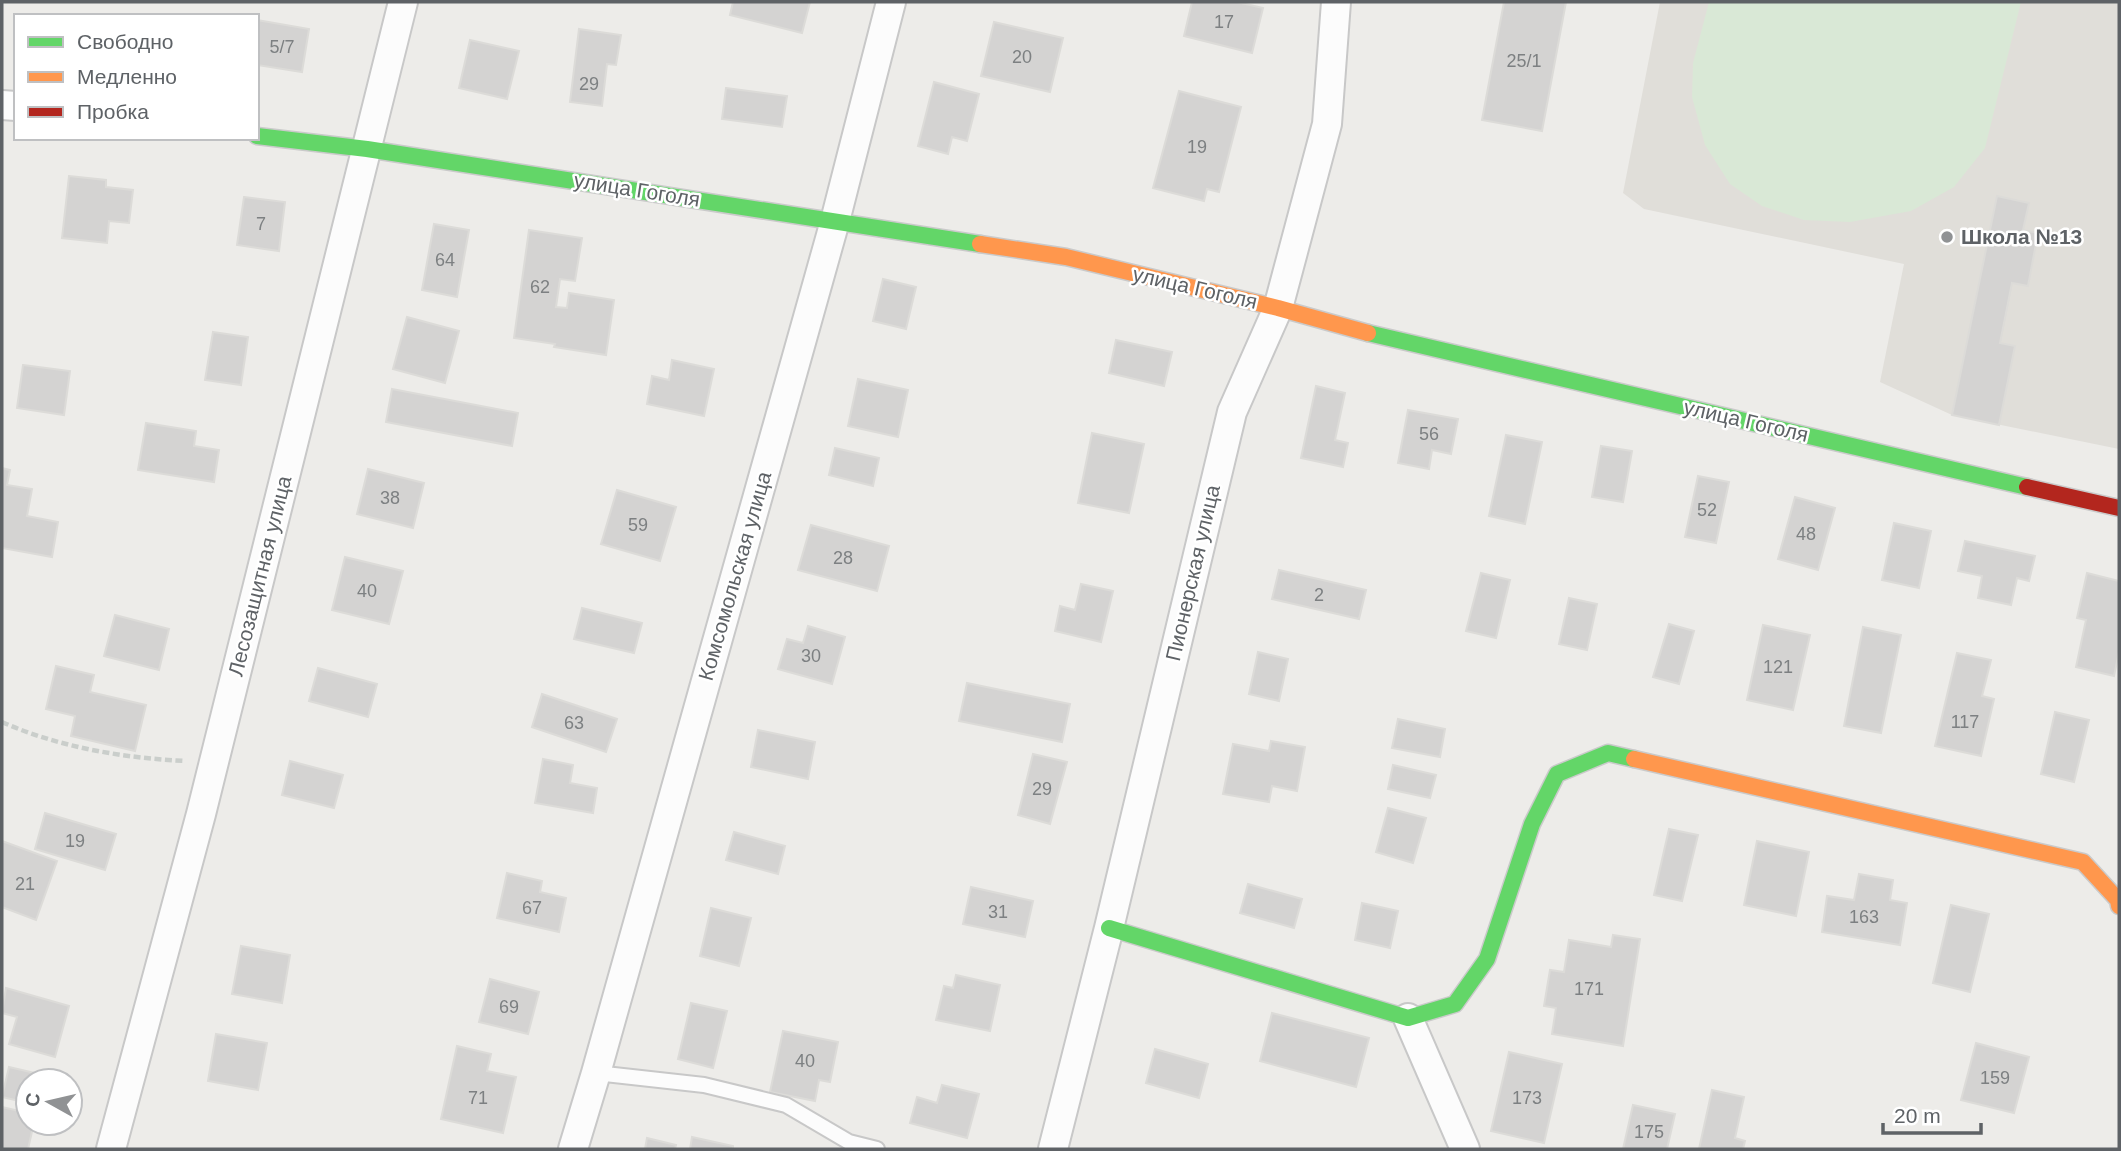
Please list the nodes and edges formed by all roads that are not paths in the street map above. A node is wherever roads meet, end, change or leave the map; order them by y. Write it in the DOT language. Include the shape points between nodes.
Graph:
graph roads {
  1 [pos="403,2"];
  2 [pos="891,2"];
  3 [pos="1336,2"];
  4 [pos="259,136"];
  5 [pos="367,149"];
  6 [pos="835,221"];
  7 [pos="1278,308"];
  8 [pos="2119,508"];
  9 [pos="2119,906"];
  10 [pos="1109,928"];
  11 [pos="1408,1018"];
  12 [pos="596,1073"];
  13 [pos="111,1149"];
  14 [pos="572,1149"];
  15 [pos="877,1149"];
  16 [pos="1053,1149"];
  17 [pos="1465,1149"];
  1 -- 5 [label="street, Лесозащитная улица"];
  2 -- 6 [label="street, Комсомольская улица"];
  3 -- 7 [label="street, Пионерская улица" via="1327,124"];
  4 -- 5 [label="street, улица Гоголя"];
  5 -- 6 [label="street, улица Гоголя"];
  5 -- 13 [label="street, Лесозащитная улица" via="214,762"];
  6 -- 7 [label="street, улица Гоголя" via="1066,257"];
  6 -- 12 [label="street, Комсомольская улица"];
  7 -- 8 [label="street, улица Гоголя" via="1401,342"];
  7 -- 10 [label="street, Пионерская улица" via="1232,412"];
  9 -- 11 [label="street" via="2083,862 1608,753 1557,774 1532,824 1487,959 1455,1004"];
  10 -- 11 [label="street"];
  10 -- 16 [label="street, Пионерская улица"];
  11 -- 17 [label="street"];
  12 -- 14 [label="street, Комсомольская улица"];
  12 -- 15 [label="lane" via="704,1085 786,1105 849,1142"];
}
